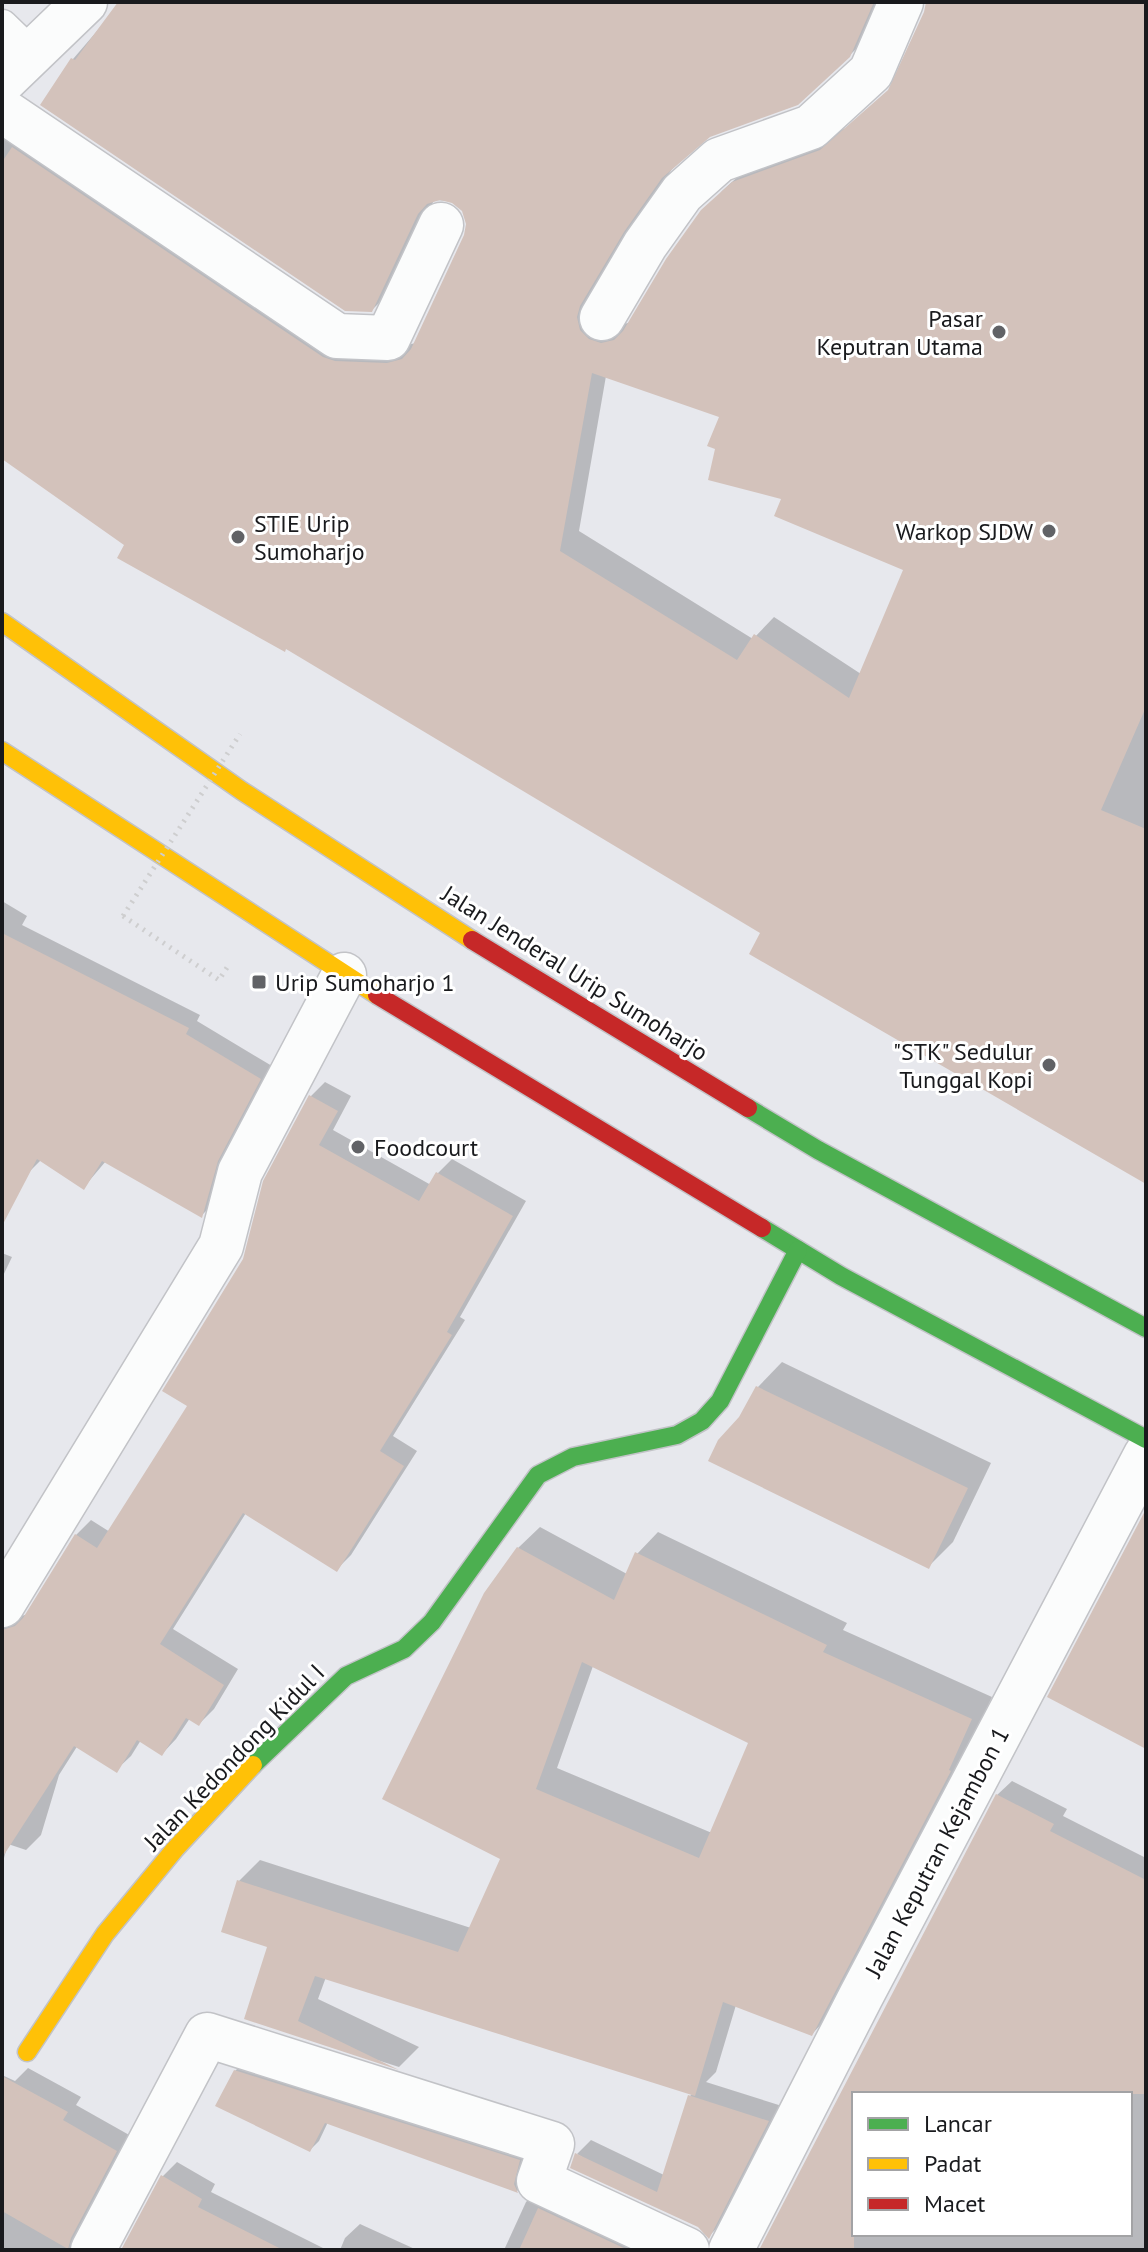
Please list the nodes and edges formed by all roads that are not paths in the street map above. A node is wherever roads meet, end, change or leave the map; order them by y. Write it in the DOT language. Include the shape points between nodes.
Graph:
graph roads {
  1 [pos="85,2"];
  2 [pos="901,2"];
  3 [pos="12,54"];
  4 [pos="2,110"];
  5 [pos="441,225"];
  6 [pos="602,318"];
  7 [pos="2,622"];
  8 [pos="2,751"];
  9 [pos="344,975"];
  10 [pos="798,1250"];
  11 [pos="1146,1328"];
  12 [pos="1146,1439"];
  13 [pos="1146,1455"];
  14 [pos="2,1605"];
  15 [pos="27,2052"];
  16 [pos="93,2250"];
  17 [pos="687,2250"];
  18 [pos="731,2250"];
  1 -- 3 [label="street"];
  2 -- 6 [label="street" via="871,72 811,127 719,160 682,193"];
  4 -- 5 [label="street" via="337,336 388,338"];
  7 -- 11 [label="main road, Jalan Jenderal Urip Sumoharjo" via="242,791 523,973 818,1150"];
  8 -- 9 [label="main road"];
  9 -- 10 [label="main road"];
  9 -- 14 [label="street" via="240,1172 221,1246"];
  10 -- 12 [label="main road"];
  10 -- 15 [label="main road, Jalan Kedondong Kidul I" via="720,1401 702,1421 677,1435 573,1457 538,1475 432,1622 404,1649 346,1676 281,1736 175,1849 105,1934"];
  13 -- 18 [label="street, Jalan Keputran Kejambon 1"];
  16 -- 17 [label="street" via="207,2035 552,2144 539,2181"];
}
